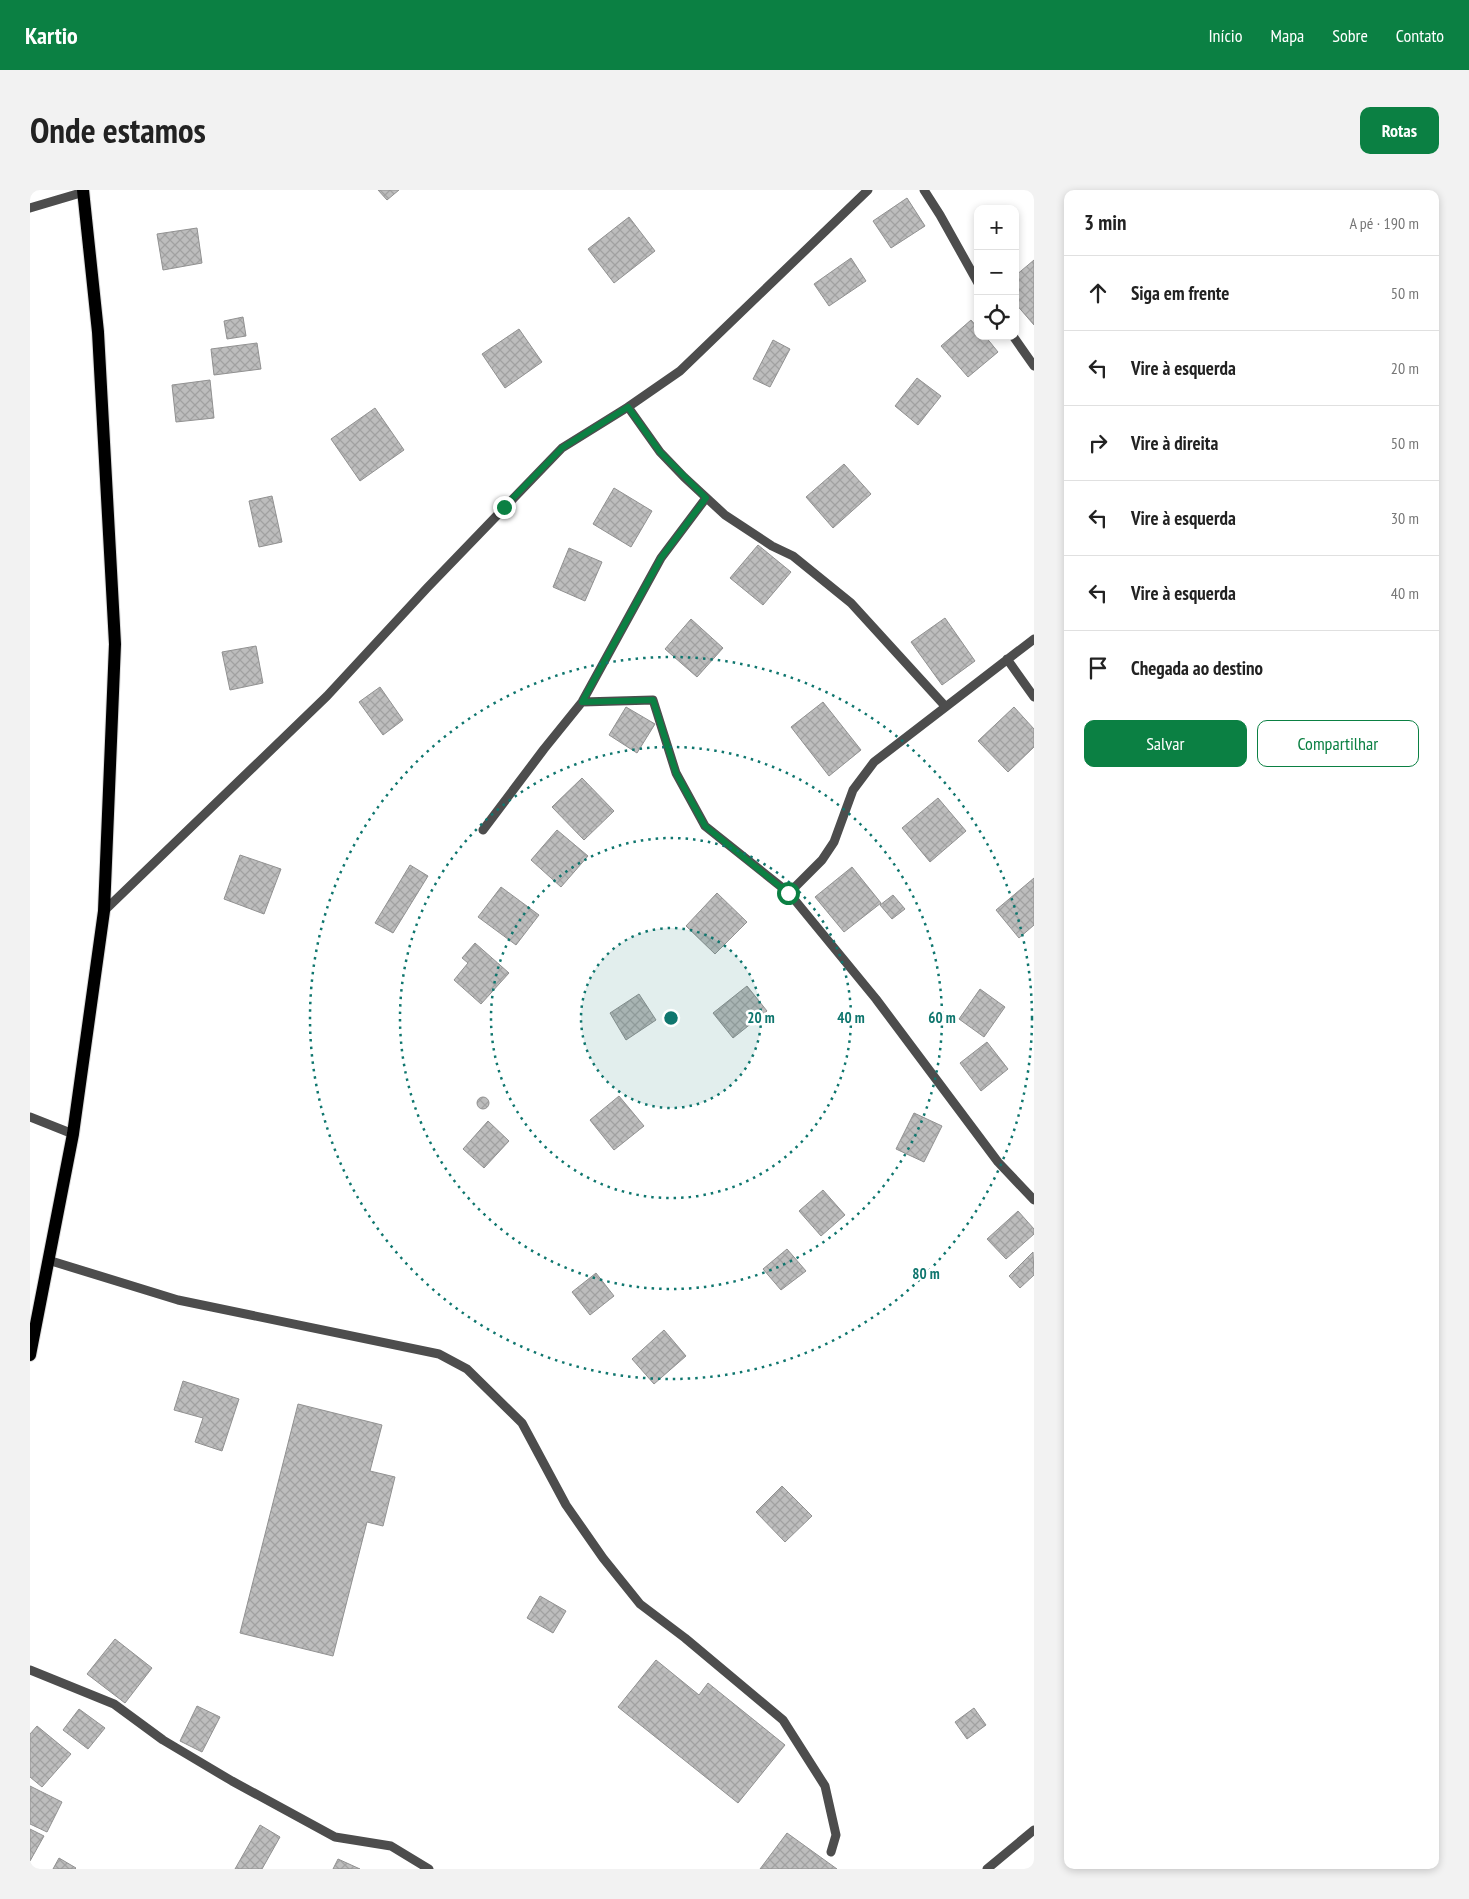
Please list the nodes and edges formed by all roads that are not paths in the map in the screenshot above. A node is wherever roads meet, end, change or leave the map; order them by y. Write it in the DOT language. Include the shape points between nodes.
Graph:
graph roads {
  1 [pos="868,190"];
  2 [pos="924,190"];
  3 [pos="83,191"];
  4 [pos="30,208"];
  5 [pos="974,276"];
  6 [pos="1016,340"];
  7 [pos="1034,366"];
  8 [pos="628,407"];
  9 [pos="706,498"];
  10 [pos="1034,639"];
  11 [pos="1007,659"];
  12 [pos="1034,697"];
  13 [pos="582,702"];
  14 [pos="945,706"];
  15 [pos="483,830"];
  16 [pos="788,893"];
  17 [pos="104,911"];
  18 [pos="30,1117"];
  19 [pos="73,1134"];
  20 [pos="1034,1200"];
  21 [pos="48,1260"];
  22 [pos="30,1355"];
  23 [pos="30,1670"];
  24 [pos="1034,1830"];
  25 [pos="831,1852"];
  26 [pos="429,1869"];
  27 [pos="987,1869"];
  1 -- 8 [label="street" via="680,371"];
  2 -- 5 [label="street"];
  3 -- 4 [label="street"];
  3 -- 17 [label="main road" via="98,332 115,644"];
  6 -- 7 [label="street"];
  8 -- 9 [label="street" via="660,452"];
  8 -- 17 [label="street" via="562,448 327,696"];
  9 -- 13 [label="street" via="661,558"];
  9 -- 14 [label="street" via="725,515 793,556 851,603"];
  10 -- 11 [label="street"];
  11 -- 12 [label="street"];
  11 -- 14 [label="street"];
  13 -- 15 [label="street"];
  13 -- 16 [label="street" via="653,700 676,773 705,826"];
  14 -- 16 [label="street" via="874,762 853,790 834,842 822,860"];
  16 -- 20 [label="street" via="876,999 998,1162"];
  17 -- 19 [label="main road"];
  18 -- 19 [label="street"];
  19 -- 21 [label="main road"];
  21 -- 22 [label="main road"];
  21 -- 25 [label="street" via="178,1300 439,1354 467,1369 522,1424 566,1505 640,1604 783,1720 825,1786 836,1835"];
  23 -- 26 [label="street" via="114,1704 163,1740 335,1837 391,1846"];
  24 -- 27 [label="street"];
}
